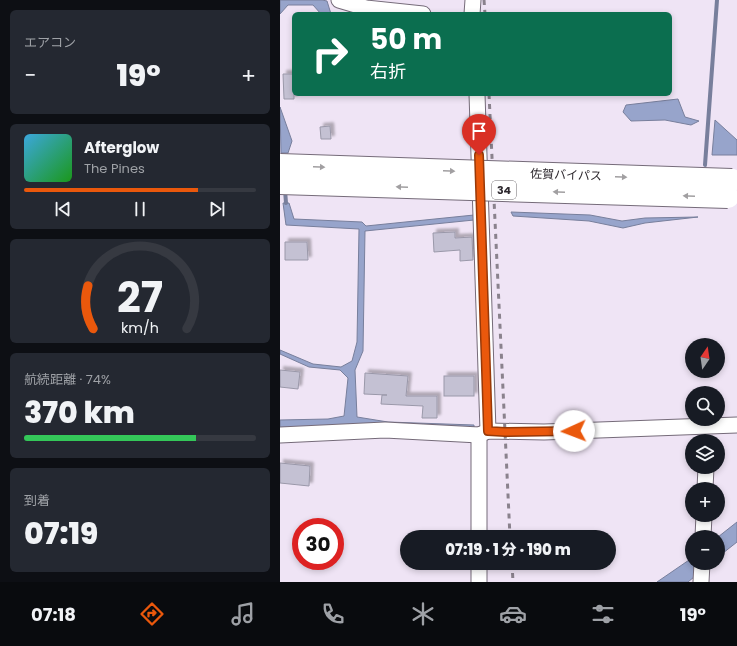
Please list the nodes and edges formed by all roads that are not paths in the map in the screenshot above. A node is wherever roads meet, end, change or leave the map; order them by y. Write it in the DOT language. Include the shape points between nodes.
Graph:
graph roads {
  1 [pos="339,0"];
  2 [pos="473,0"];
  3 [pos="407,6"];
  4 [pos="419,12"];
  5 [pos="472,12"];
  6 [pos="477,96"];
  7 [pos="280,166"];
  8 [pos="280,183"];
  9 [pos="737,426"];
  10 [pos="484,433"];
  11 [pos="708,434"];
  12 [pos="280,435"];
  13 [pos="479,530"];
  14 [pos="479,570"];
  15 [pos="702,570"];
  16 [pos="701,580"];
  17 [pos="479,582"];
  1 -- 3 [label="street" via="366,8"];
  2 -- 5 [label="street"];
  3 -- 4 [label="street"];
  6 -- 10 [label="street"];
  7 -- 8 [label="highway, 佐賀バイパス / 34, one-way, bridge" via="730,189"];
  9 -- 11 [label="street"];
  10 -- 11 [label="street"];
  10 -- 12 [label="street" via="385,430"];
  10 -- 13 [label="street"];
  14 -- 17 [label="street"];
  15 -- 16 [label="street"];
}
